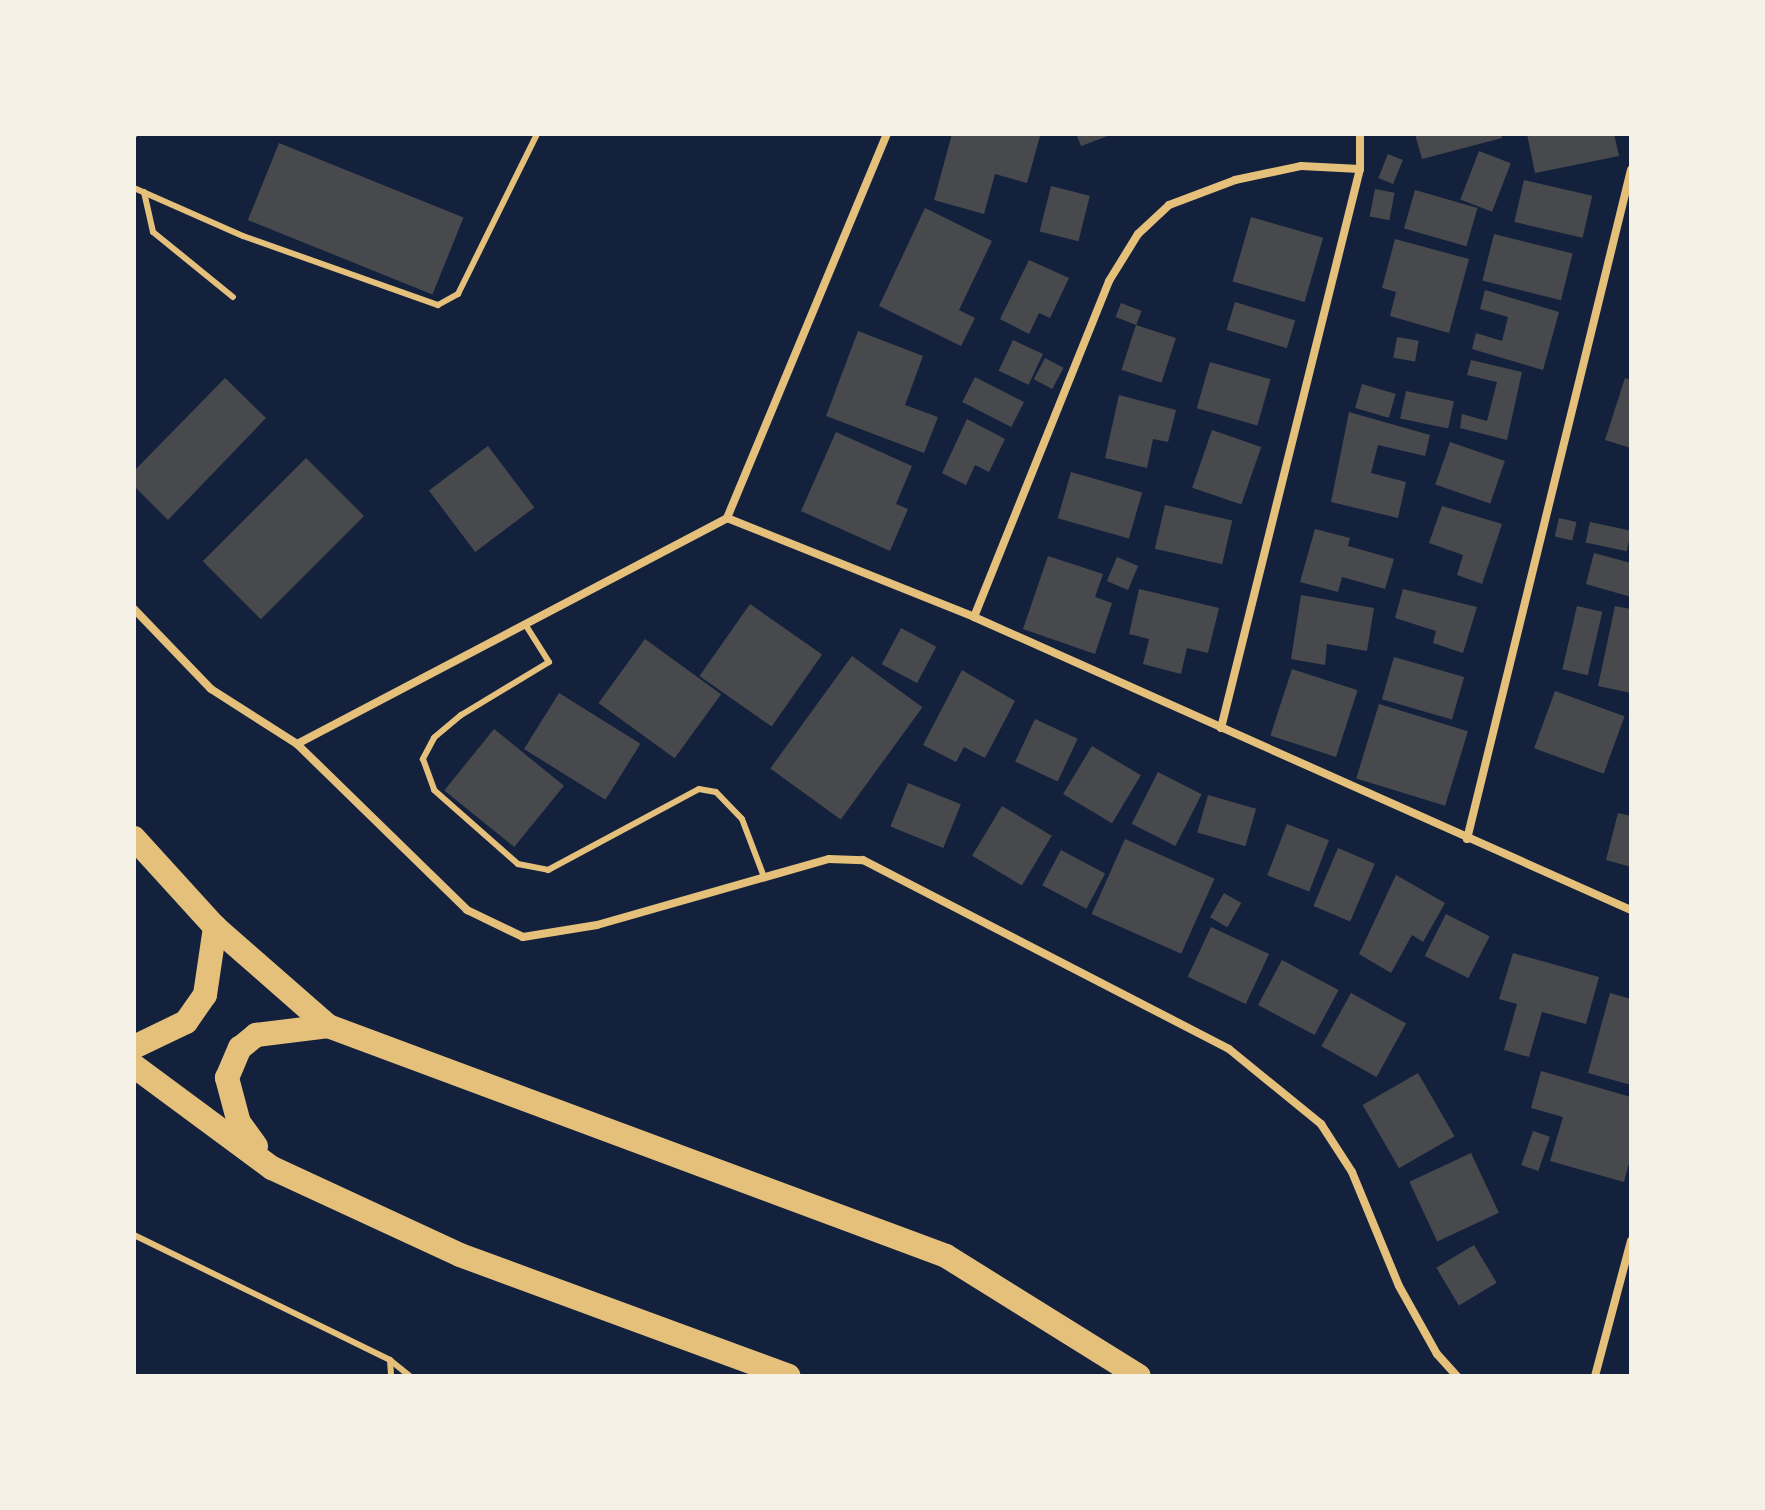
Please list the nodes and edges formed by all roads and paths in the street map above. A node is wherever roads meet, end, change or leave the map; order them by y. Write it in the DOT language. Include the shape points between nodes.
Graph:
graph roads {
  1 [pos="537,134"];
  2 [pos="887,134"];
  3 [pos="1360,134"];
  4 [pos="1360,169"];
  5 [pos="1631,170"];
  6 [pos="134,188"];
  7 [pos="144,192"];
  8 [pos="233,297"];
  9 [pos="727,518"];
  10 [pos="134,609"];
  11 [pos="974,617"];
  12 [pos="525,624"];
  13 [pos="1221,728"];
  14 [pos="297,744"];
  15 [pos="134,838"];
  16 [pos="1467,839"];
  17 [pos="764,877"];
  18 [pos="1631,910"];
  19 [pos="215,927"];
  20 [pos="328,1026"];
  21 [pos="134,1047"];
  22 [pos="134,1066"];
  23 [pos="272,1168"];
  24 [pos="134,1235"];
  25 [pos="1631,1241"];
  26 [pos="390,1360"];
  27 [pos="391,1376"];
  28 [pos="410,1376"];
  29 [pos="788,1376"];
  30 [pos="1139,1376"];
  31 [pos="1457,1376"];
  32 [pos="1595,1376"];
  1 -- 7 [label="lane" via="458,294 438,305 243,236"];
  2 -- 9 [label="street"];
  3 -- 4 [label="street"];
  4 -- 11 [label="street" via="1301,166 1235,180 1169,205 1138,234 1109,281"];
  4 -- 13 [label="street"];
  5 -- 16 [label="street"];
  6 -- 7 [label="lane"];
  7 -- 8 [label="lane" via="153,232"];
  9 -- 11 [label="street"];
  9 -- 12 [label="street"];
  10 -- 14 [label="street" via="211,689"];
  11 -- 13 [label="street"];
  12 -- 14 [label="street"];
  12 -- 17 [label="lane" via="549,662 461,715 434,738 423,759 434,790 518,864 548,870 699,789 716,792 742,819"];
  13 -- 16 [label="street"];
  14 -- 17 [label="street" via="467,910 523,937 597,925"];
  15 -- 19 [label="highway"];
  16 -- 18 [label="street"];
  17 -- 31 [label="street" via="829,859 863,860 1229,1049 1321,1124 1352,1172 1399,1286 1437,1354"];
  19 -- 20 [label="highway"];
  19 -- 21 [label="highway" via="205,995 186,1022"];
  20 -- 23 [label="highway" via="256,1035 240,1048 227,1078 239,1123"];
  20 -- 30 [label="highway" via="946,1256"];
  22 -- 23 [label="highway"];
  23 -- 29 [label="highway" via="460,1255"];
  24 -- 26 [label="lane"];
  25 -- 32 [label="street"];
  26 -- 27 [label="lane"];
  26 -- 28 [label="lane"];
}
